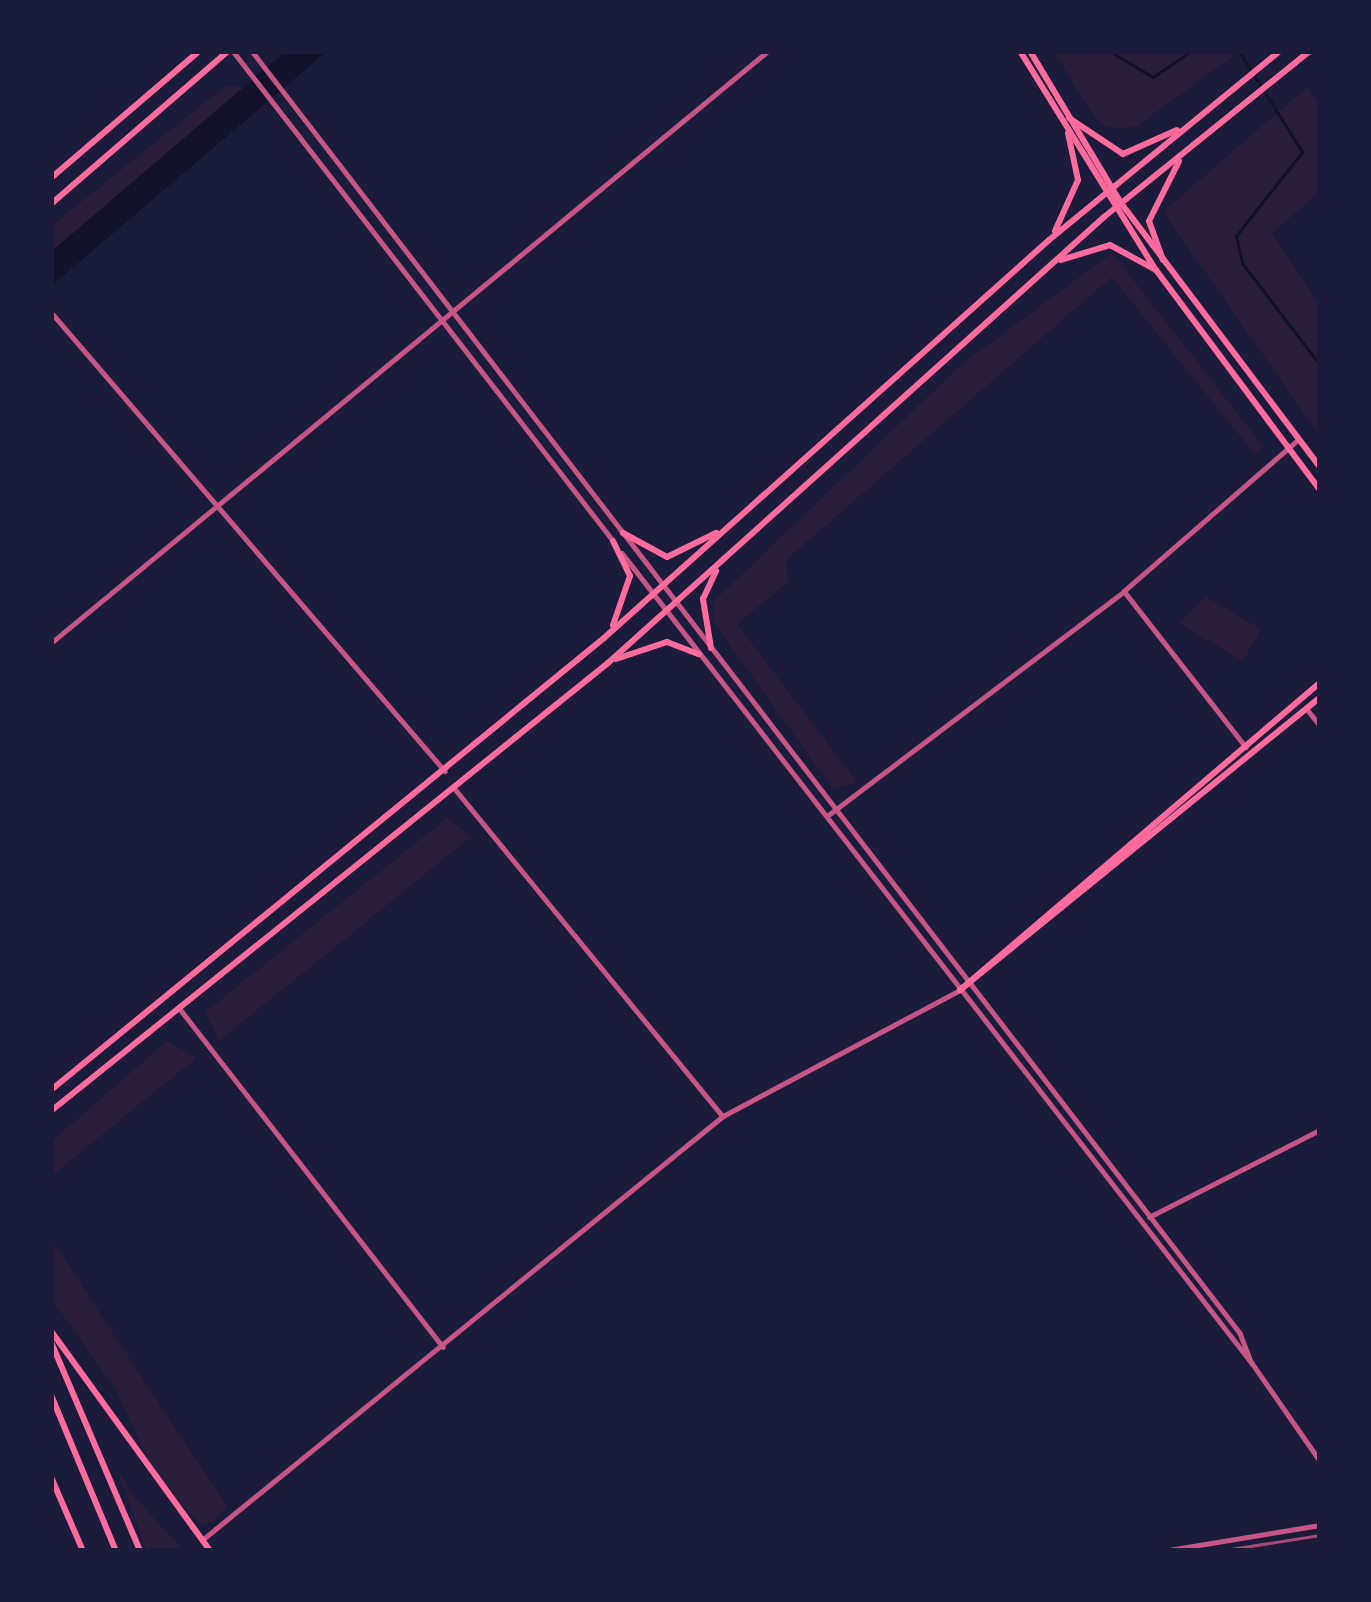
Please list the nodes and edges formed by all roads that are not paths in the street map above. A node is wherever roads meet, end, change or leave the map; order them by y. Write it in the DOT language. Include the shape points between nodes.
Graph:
graph roads {
  1 [pos="199,51"];
  2 [pos="230,51"];
  3 [pos="251,51"];
  4 [pos="768,51"];
  5 [pos="1020,51"];
  6 [pos="1030,51"];
  7 [pos="1280,51"];
  8 [pos="1310,51"];
  9 [pos="1200,115"];
  10 [pos="1069,118"];
  11 [pos="1068,133"];
  12 [pos="1184,154"];
  13 [pos="51,178"];
  14 [pos="1108,191"];
  15 [pos="51,204"];
  16 [pos="1118,206"];
  17 [pos="1049,239"];
  18 [pos="1163,260"];
  19 [pos="1156,270"];
  20 [pos="1039,276"];
  21 [pos="454,310"];
  22 [pos="51,312"];
  23 [pos="444,318"];
  24 [pos="1298,440"];
  25 [pos="1288,450"];
  26 [pos="1320,466"];
  27 [pos="1320,490"];
  28 [pos="217,505"];
  29 [pos="734,522"];
  30 [pos="623,533"];
  31 [pos="613,541"];
  32 [pos="720,563"];
  33 [pos="666,585"];
  34 [pos="1124,591"];
  35 [pos="653,596"];
  36 [pos="678,602"];
  37 [pos="666,612"];
  38 [pos="604,638"];
  39 [pos="51,643"];
  40 [pos="711,648"];
  41 [pos="699,654"];
  42 [pos="608,663"];
  43 [pos="1320,682"];
  44 [pos="1320,697"];
  45 [pos="1306,709"];
  46 [pos="1320,725"];
  47 [pos="1246,747"];
  48 [pos="445,771"];
  49 [pos="455,789"];
  50 [pos="836,809"];
  51 [pos="827,816"];
  52 [pos="966,978"];
  53 [pos="973,988"];
  54 [pos="960,990"];
  55 [pos="180,1009"];
  56 [pos="51,1090"];
  57 [pos="51,1111"];
  58 [pos="723,1116"];
  59 [pos="1320,1130"];
  60 [pos="1150,1216"];
  61 [pos="1141,1223"];
  62 [pos="51,1331"];
  63 [pos="51,1342"];
  64 [pos="443,1347"];
  65 [pos="1252,1364"];
  66 [pos="51,1395"];
  67 [pos="1320,1461"];
  68 [pos="51,1477"];
  69 [pos="1320,1526"];
  70 [pos="202,1540"];
  71 [pos="82,1551"];
  72 [pos="116,1551"];
  73 [pos="140,1551"];
  74 [pos="210,1551"];
  75 [pos="1163,1551"];
  1 -- 13 [label="main road"];
  2 -- 15 [label="main road"];
  2 -- 23 [label="street"];
  3 -- 21 [label="street"];
  4 -- 21 [label="street"];
  5 -- 11 [label="main road"];
  6 -- 10 [label="main road"];
  7 -- 9 [label="main road"];
  8 -- 12 [label="main road"];
  9 -- 10 [label="main road" via="1123,154"];
  9 -- 14 [label="main road"];
  10 -- 14 [label="main road"];
  11 -- 14 [label="main road"];
  11 -- 17 [label="main road" via="1078,180"];
  12 -- 16 [label="main road"];
  12 -- 18 [label="main road" via="1152,203"];
  14 -- 16 [label="main road"];
  14 -- 17 [label="main road"];
  16 -- 18 [label="main road"];
  16 -- 19 [label="main road"];
  16 -- 20 [label="main road"];
  17 -- 29 [label="main road"];
  18 -- 24 [label="main road"];
  19 -- 20 [label="main road" via="1131,251 1083,245"];
  19 -- 25 [label="main road"];
  20 -- 32 [label="main road"];
  21 -- 23 [label="street"];
  21 -- 30 [label="street"];
  22 -- 28 [label="street"];
  23 -- 28 [label="street"];
  23 -- 31 [label="street"];
  24 -- 25 [label="street"];
  24 -- 26 [label="main road"];
  25 -- 27 [label="main road"];
  25 -- 34 [label="street"];
  28 -- 39 [label="street"];
  28 -- 48 [label="street"];
  29 -- 30 [label="main road" via="667,557"];
  29 -- 33 [label="main road"];
  30 -- 33 [label="street"];
  31 -- 35 [label="street"];
  31 -- 38 [label="main road" via="629,595"];
  32 -- 36 [label="main road"];
  32 -- 40 [label="main road" via="703,599"];
  33 -- 35 [label="main road"];
  33 -- 36 [label="street"];
  34 -- 47 [label="street"];
  34 -- 50 [label="street"];
  35 -- 37 [label="street"];
  35 -- 38 [label="main road"];
  36 -- 37 [label="main road"];
  36 -- 40 [label="street"];
  37 -- 41 [label="street"];
  37 -- 42 [label="main road"];
  38 -- 48 [label="main road"];
  40 -- 50 [label="street"];
  41 -- 42 [label="main road" via="667,641"];
  41 -- 51 [label="street"];
  42 -- 49 [label="main road"];
  43 -- 47 [label="main road"];
  44 -- 45 [label="main road"];
  45 -- 46 [label="street"];
  45 -- 53 [label="main road"];
  47 -- 52 [label="main road"];
  48 -- 56 [label="main road"];
  49 -- 55 [label="main road"];
  49 -- 58 [label="street"];
  50 -- 51 [label="street"];
  50 -- 52 [label="street"];
  51 -- 54 [label="street"];
  52 -- 53 [label="street"];
  52 -- 54 [label="main road"];
  53 -- 54 [label="main road"];
  53 -- 60 [label="street"];
  54 -- 58 [label="street"];
  54 -- 61 [label="street"];
  55 -- 57 [label="main road"];
  55 -- 64 [label="street"];
  58 -- 64 [label="street"];
  59 -- 60 [label="street"];
  60 -- 61 [label="street"];
  60 -- 65 [label="street"];
  61 -- 65 [label="street"];
  62 -- 70 [label="main road" via="110,1402 148,1480"];
  63 -- 73 [label="main road"];
  64 -- 70 [label="street"];
  65 -- 67 [label="street"];
  66 -- 72 [label="main road"];
  68 -- 71 [label="main road"];
  69 -- 75 [label="street"];
  70 -- 74 [label="main road"];
}
